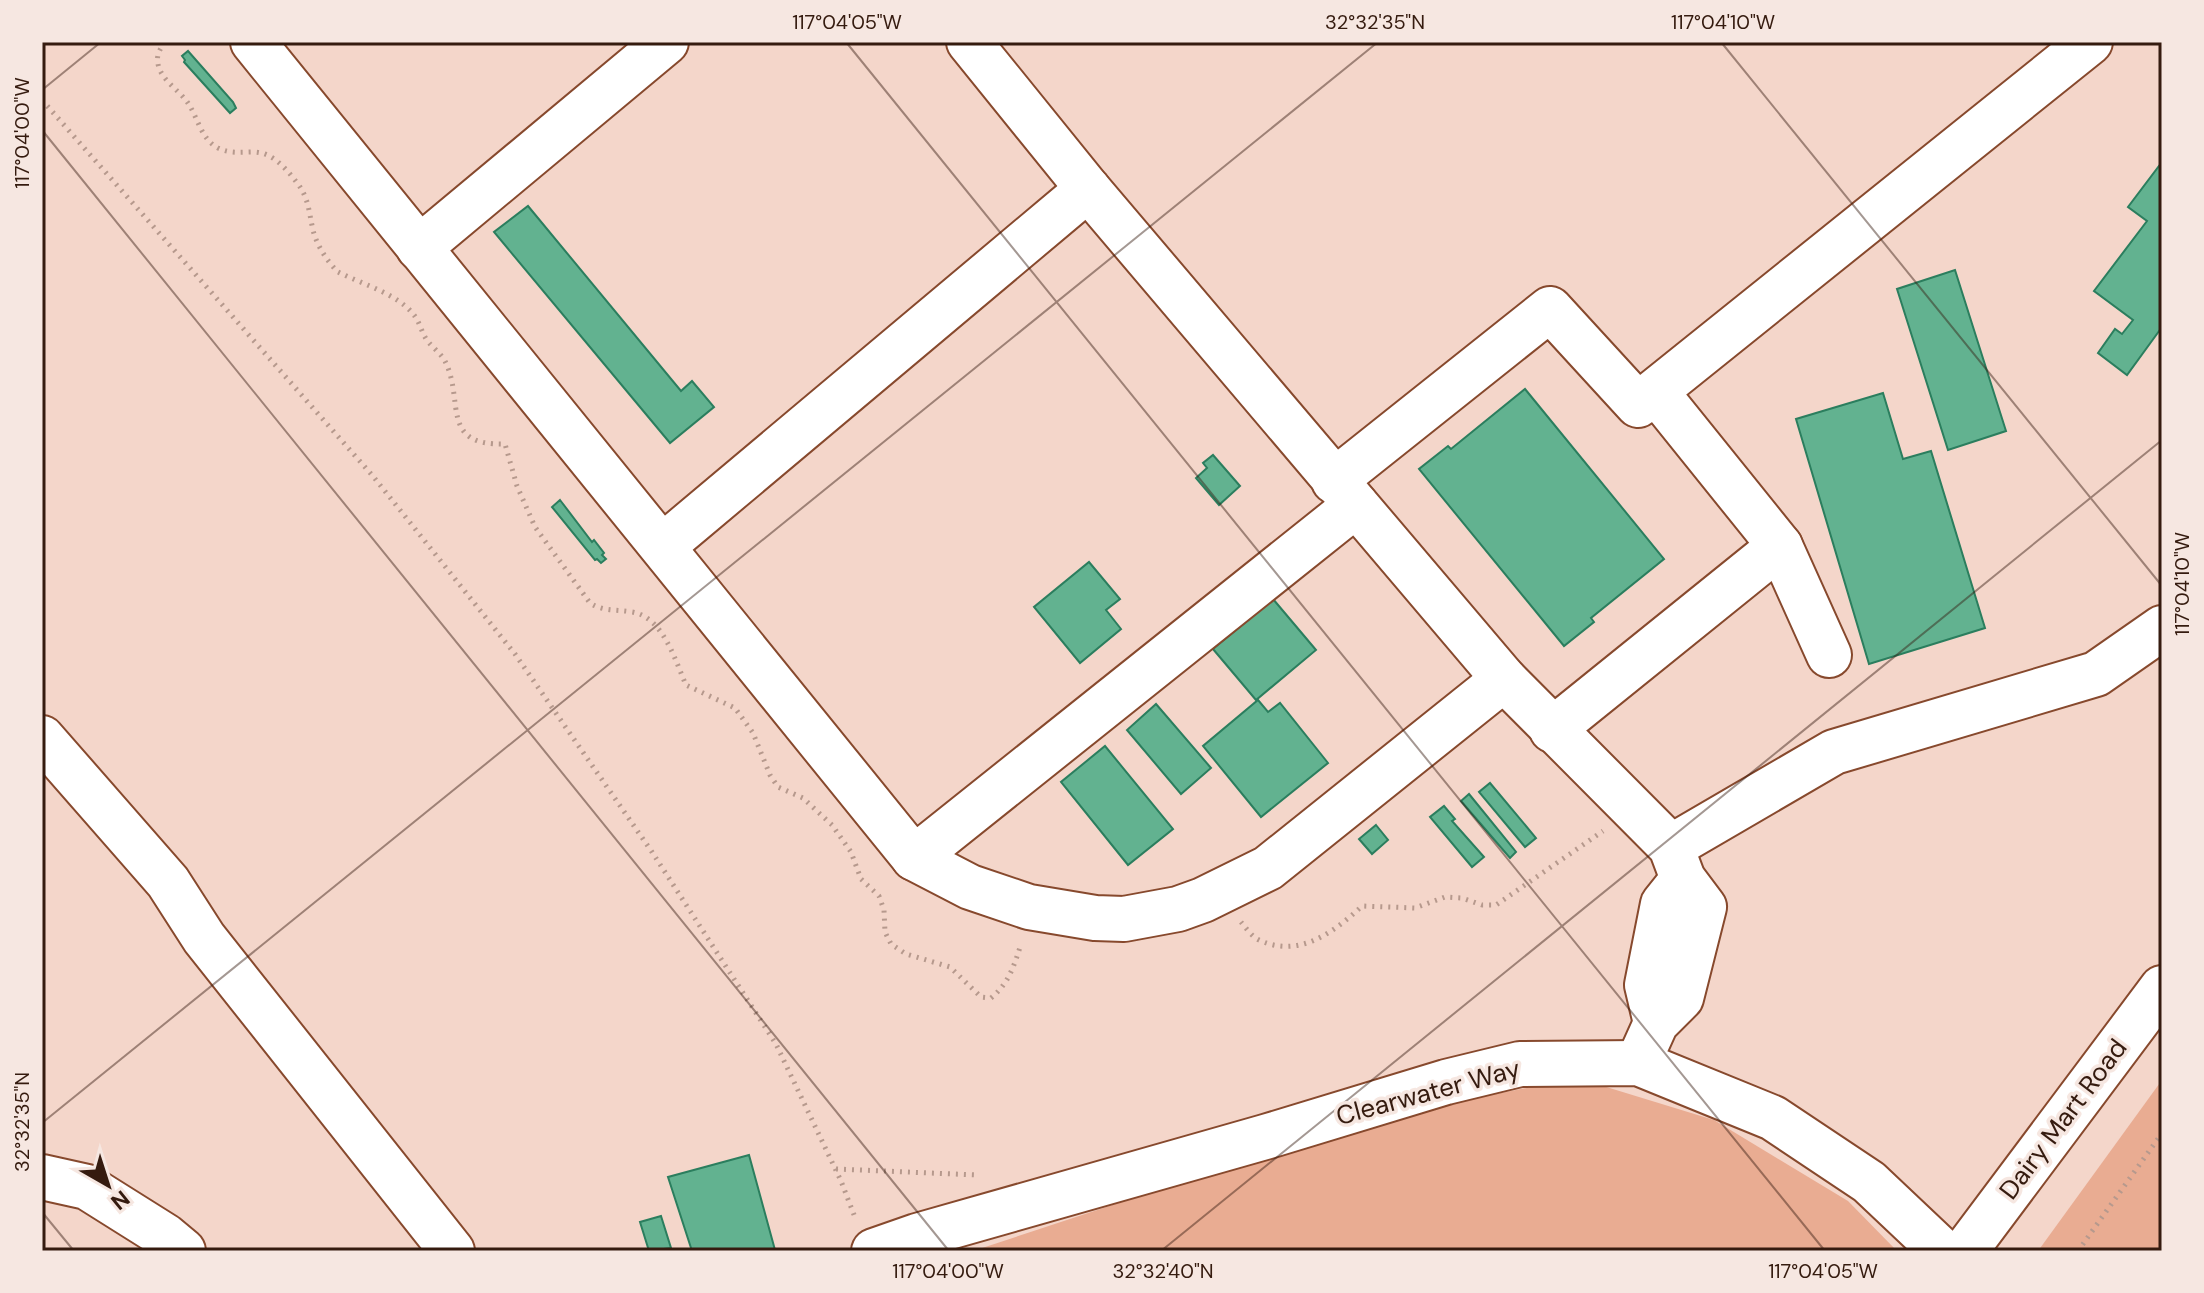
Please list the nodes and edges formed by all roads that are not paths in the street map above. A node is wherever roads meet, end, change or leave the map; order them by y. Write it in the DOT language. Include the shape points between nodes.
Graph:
graph roads {
  1 [pos="253,42"];
  2 [pos="666,42"];
  3 [pos="969,42"];
  4 [pos="2090,42"];
  5 [pos="1088,189"];
  6 [pos="419,248"];
  7 [pos="1656,392"];
  8 [pos="1345,493"];
  9 [pos="663,546"];
  10 [pos="1780,546"];
  11 [pos="2162,628"];
  12 [pos="1829,655"];
  13 [pos="1504,679"];
  14 [pos="1552,730"];
  15 [pos="42,738"];
  16 [pos="914,858"];
  17 [pos="1677,863"];
  18 [pos="2162,988"];
  19 [pos="1638,1063"];
  20 [pos="42,1177"];
  21 [pos="866,1237"];
  22 [pos="183,1251"];
  23 [pos="452,1251"];
  24 [pos="1942,1251"];
  25 [pos="1965,1251"];
  1 -- 6 [label="street"];
  2 -- 6 [label="street"];
  3 -- 5 [label="street"];
  4 -- 7 [label="street"];
  5 -- 8 [label="street"];
  5 -- 9 [label="street"];
  6 -- 9 [label="street"];
  7 -- 8 [label="street" via="1638,405 1550,309"];
  7 -- 10 [label="street"];
  8 -- 13 [label="street"];
  8 -- 16 [label="street"];
  9 -- 16 [label="street"];
  10 -- 12 [label="street"];
  10 -- 14 [label="street"];
  11 -- 17 [label="street" via="2096,674 1834,752"];
  13 -- 14 [label="street"];
  13 -- 16 [label="street" via="1268,868 1178,909 1124,919 1029,907 970,887"];
  14 -- 17 [label="street" via="1633,809"];
  15 -- 23 [label="street" via="168,882 204,938"];
  17 -- 19 [label="street" via="1647,985 1656,1023"];
  18 -- 25 [label="street, Dairy Mart Road"];
  19 -- 21 [label="street, Clearwater Way" via="1520,1064 917,1236"];
  19 -- 24 [label="street, Clearwater Way" via="1773,1118 1869,1182"];
  20 -- 22 [label="street" via="87,1187"];
}
